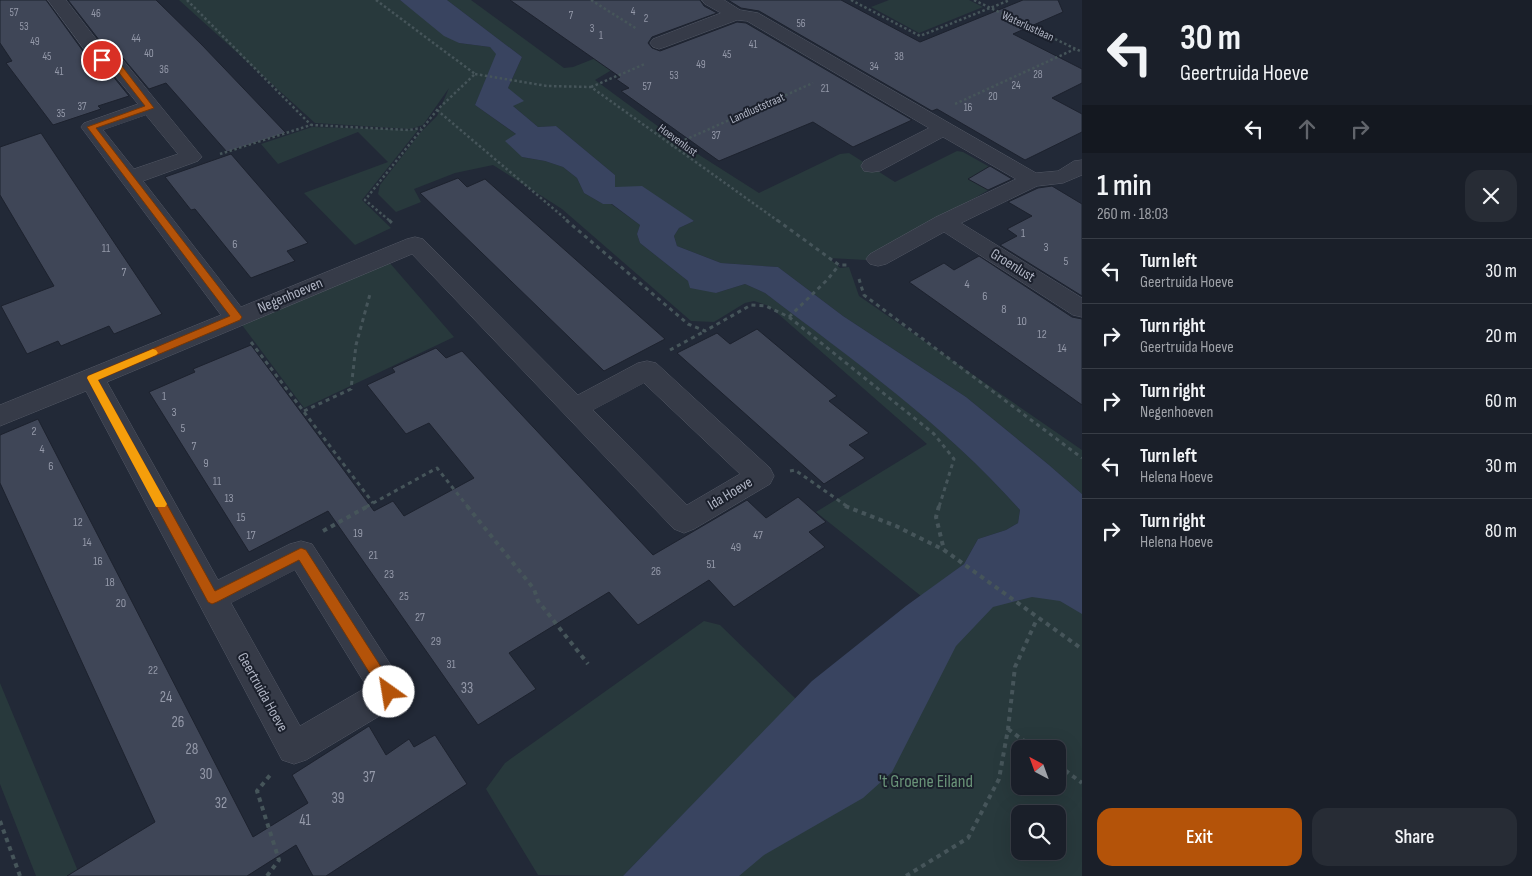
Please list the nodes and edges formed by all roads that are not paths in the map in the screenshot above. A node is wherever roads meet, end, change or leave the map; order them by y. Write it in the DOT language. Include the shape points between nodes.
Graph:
graph roads {
  1 [pos="711,0"];
  2 [pos="66,2"];
  3 [pos="735,14"];
  4 [pos="659,43"];
  5 [pos="150,108"];
  6 [pos="945,128"];
  7 [pos="872,166"];
  8 [pos="1082,166"];
  9 [pos="130,178"];
  10 [pos="1032,180"];
  11 [pos="944,222"];
  12 [pos="415,244"];
  13 [pos="878,259"];
  14 [pos="1082,309"];
  15 [pos="235,318"];
  16 [pos="92,378"];
  17 [pos="575,408"];
  18 [pos="0,416"];
  19 [pos="212,598"];
  1 -- 3 [label="street"];
  2 -- 5 [label="street" via="102,60 116,63"];
  3 -- 4 [label="street"];
  3 -- 6 [label="street" via="752,17"];
  5 -- 9 [label="street" via="91,127"];
  5 -- 9 [label="street" via="191,156"];
  6 -- 7 [label="street"];
  6 -- 10 [label="street"];
  8 -- 10 [label="street" via="1062,177"];
  9 -- 15 [label="street"];
  10 -- 11 [label="street"];
  11 -- 13 [label="street"];
  11 -- 14 [label="street, Groenlust"];
  12 -- 15 [label="street, Negenhoeven"];
  12 -- 17 [label="street, Ida Hoeve"];
  15 -- 16 [label="street, Negenhoeven"];
  16 -- 18 [label="street, Negenhoeven"];
  16 -- 19 [label="street, Geertruida Hoeve"];
  17 -- 17 [label="street, Ida Hoeve" via="647,370 760,476 684,521"];
  19 -- 19 [label="street, Geertruida Hoeve" via="301,553 389,692 294,748"];
}
